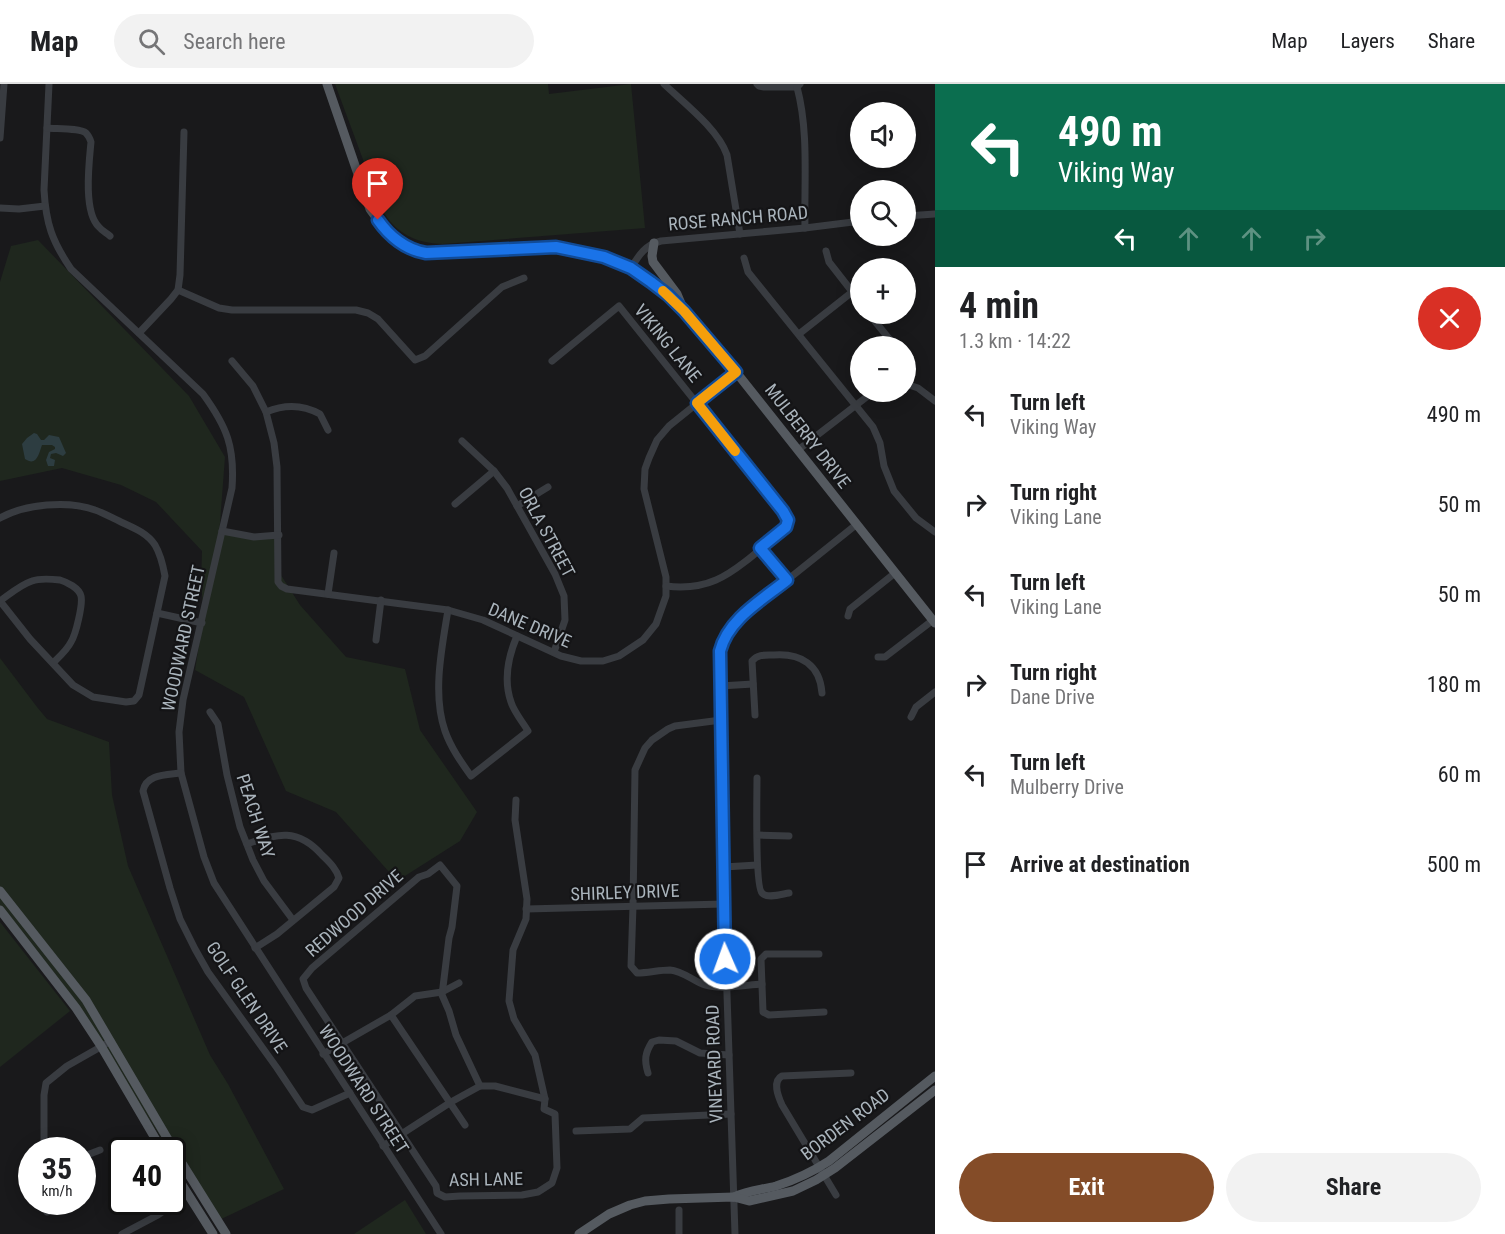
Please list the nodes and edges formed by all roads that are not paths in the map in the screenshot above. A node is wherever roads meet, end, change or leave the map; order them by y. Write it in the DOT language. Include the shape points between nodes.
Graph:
graph roads {
  1 [pos="4,84"];
  2 [pos="49,84"];
  3 [pos="327,84"];
  4 [pos="664,84"];
  5 [pos="757,84"];
  6 [pos="798,85"];
  7 [pos="47,128"];
  8 [pos="184,132"];
  9 [pos="0,138"];
  10 [pos="45,206"];
  11 [pos="0,208"];
  12 [pos="935,214"];
  13 [pos="916,215"];
  14 [pos="850,222"];
  15 [pos="805,228"];
  16 [pos="740,234"];
  17 [pos="110,236"];
  18 [pos="654,243"];
  19 [pos="826,251"];
  20 [pos="744,258"];
  21 [pos="631,268"];
  22 [pos="524,278"];
  23 [pos="850,289"];
  24 [pos="178,290"];
  25 [pos="850,294"];
  26 [pos="684,311"];
  27 [pos="877,324"];
  28 [pos="139,333"];
  29 [pos="800,334"];
  30 [pos="888,336"];
  31 [pos="232,361"];
  32 [pos="552,361"];
  33 [pos="736,372"];
  34 [pos="916,387"];
  35 [pos="935,401"];
  36 [pos="859,402"];
  37 [pos="697,403"];
  38 [pos="855,405"];
  39 [pos="266,412"];
  40 [pos="328,430"];
  41 [pos="462,441"];
  42 [pos="798,450"];
  43 [pos="494,471"];
  44 [pos="548,487"];
  45 [pos="455,504"];
  46 [pos="517,506"];
  47 [pos="0,518"];
  48 [pos="857,524"];
  49 [pos="222,531"];
  50 [pos="935,532"];
  51 [pos="279,536"];
  52 [pos="760,548"];
  53 [pos="334,553"];
  54 [pos="895,573"];
  55 [pos="787,580"];
  56 [pos="666,586"];
  57 [pos="328,594"];
  58 [pos="381,600"];
  59 [pos="0,601"];
  60 [pos="448,610"];
  61 [pos="158,613"];
  62 [pos="848,616"];
  63 [pos="934,621"];
  64 [pos="202,623"];
  65 [pos="517,636"];
  66 [pos="376,640"];
  67 [pos="554,652"];
  68 [pos="878,657"];
  69 [pos="53,663"];
  70 [pos="753,684"];
  71 [pos="720,686"];
  72 [pos="935,692"];
  73 [pos="822,693"];
  74 [pos="210,712"];
  75 [pos="754,716"];
  76 [pos="911,717"];
  77 [pos="721,720"];
  78 [pos="181,773"];
  79 [pos="757,778"];
  80 [pos="516,800"];
  81 [pos="758,835"];
  82 [pos="789,836"];
  83 [pos="247,844"];
  84 [pos="757,865"];
  85 [pos="724,867"];
  86 [pos="0,891"];
  87 [pos="789,893"];
  88 [pos="724,904"];
  89 [pos="633,906"];
  90 [pos="526,909"];
  91 [pos="0,910"];
  92 [pos="293,920"];
  93 [pos="255,948"];
  94 [pos="819,954"];
  95 [pos="303,979"];
  96 [pos="459,983"];
  97 [pos="762,984"];
  98 [pos="726,986"];
  99 [pos="442,992"];
  100 [pos="824,1012"];
  101 [pos="391,1015"];
  102 [pos="111,1041"];
  103 [pos="341,1043"];
  104 [pos="101,1046"];
  105 [pos="324,1054"];
  106 [pos="729,1055"];
  107 [pos="648,1073"];
  108 [pos="851,1073"];
  109 [pos="935,1077"];
  110 [pos="480,1086"];
  111 [pos="935,1090"];
  112 [pos="350,1093"];
  113 [pos="545,1099"];
  114 [pos="451,1102"];
  115 [pos="731,1114"];
  116 [pos="465,1125"];
  117 [pos="576,1131"];
  118 [pos="403,1134"];
  119 [pos="44,1137"];
  120 [pos="154,1137"];
  121 [pos="383,1146"];
  122 [pos="100,1150"];
  123 [pos="96,1152"];
  124 [pos="821,1172"];
  125 [pos="186,1191"];
  126 [pos="188,1194"];
  127 [pos="836,1195"];
  128 [pos="734,1197"];
  129 [pos="679,1210"];
  130 [pos="122,1234"];
  131 [pos="213,1234"];
  132 [pos="226,1234"];
  133 [pos="441,1234"];
  134 [pos="579,1234"];
  135 [pos="679,1234"];
  136 [pos="735,1234"];
  1 -- 9 [label="street"];
  2 -- 7 [label="street, WOODWARD STREET"];
  3 -- 21 [label="main road, MULBERRY DRIVE" via="370,209 396,239 426,253 556,247 604,257"];
  4 -- 16 [label="street" via="724,147"];
  5 -- 6 [label="street"];
  6 -- 15 [label="street" via="806,154"];
  7 -- 10 [label="street, WOODWARD STREET"];
  7 -- 17 [label="street" via="80,130 89,136 90,210 97,226"];
  8 -- 24 [label="street"];
  10 -- 11 [label="street"];
  10 -- 28 [label="street, WOODWARD STREET" via="49,229 71,269"];
  12 -- 13 [label="street"];
  14 -- 15 [label="street, ROSE RANCH ROAD"];
  15 -- 16 [label="street, ROSE RANCH ROAD"];
  16 -- 18 [label="street, ROSE RANCH ROAD"];
  18 -- 21 [label="street, ROSE RANCH ROAD" via="642,251"];
  18 -- 26 [label="main road" via="654,262"];
  19 -- 23 [label="street" via="829,262"];
  20 -- 29 [label="street" via="748,272"];
  21 -- 26 [label="main road, MULBERRY DRIVE"];
  22 -- 24 [label="street" via="502,286 416,360 378,319 356,310 232,310"];
  24 -- 28 [label="street"];
  25 -- 29 [label="street"];
  26 -- 33 [label="main road, MULBERRY DRIVE"];
  27 -- 30 [label="street"];
  28 -- 49 [label="street, WOODWARD STREET" via="203,394 224,428 233,467"];
  29 -- 38 [label="street"];
  31 -- 39 [label="street"];
  32 -- 37 [label="street, VIKING LANE" via="619,306"];
  33 -- 37 [label="street, DANE DRIVE"];
  33 -- 42 [label="main road, MULBERRY DRIVE"];
  34 -- 35 [label="street"];
  36 -- 38 [label="street"];
  37 -- 52 [label="street, VIKING LANE" via="787,516 786,527"];
  37 -- 56 [label="street, DANE DRIVE" via="657,440 645,469 644,489"];
  38 -- 42 [label="street"];
  38 -- 50 [label="street" via="873,427 894,491 916,518"];
  39 -- 40 [label="street" via="278,407 303,406 320,414"];
  39 -- 51 [label="street" via="275,451"];
  41 -- 43 [label="street, ORLA STREET"];
  42 -- 48 [label="main road, MULBERRY DRIVE"];
  43 -- 45 [label="street"];
  43 -- 46 [label="street, ORLA STREET"];
  44 -- 46 [label="street"];
  46 -- 67 [label="street, ORLA STREET" via="564,596 565,620"];
  47 -- 61 [label="street" via="43,506 76,506 94,509 141,531 161,557 165,576"];
  48 -- 54 [label="main road, MULBERRY DRIVE"];
  48 -- 55 [label="street, VINEYARD ROAD"];
  49 -- 51 [label="street" via="254,537"];
  49 -- 64 [label="street, WOODWARD STREET"];
  51 -- 57 [label="street, DANE DRIVE" via="281,586"];
  52 -- 55 [label="street"];
  52 -- 56 [label="street, VIKING LANE" via="715,581 692,587"];
  53 -- 57 [label="street"];
  54 -- 62 [label="street" via="850,609"];
  54 -- 63 [label="main road, MULBERRY DRIVE"];
  55 -- 71 [label="street, VINEYARD ROAD" via="727,632 720,651"];
  56 -- 67 [label="street, DANE DRIVE" via="656,624 636,646 603,661 581,661"];
  57 -- 58 [label="street, DANE DRIVE"];
  58 -- 60 [label="street, DANE DRIVE"];
  58 -- 66 [label="street"];
  59 -- 69 [label="street"];
  59 -- 69 [label="street" via="39,579 65,581 77,590 82,597 77,627 72,641"];
  60 -- 65 [label="street, DANE DRIVE"];
  60 -- 65 [label="street" via="441,654 440,713 456,755 471,776 528,731 511,701 507,679 507,664"];
  61 -- 64 [label="street"];
  61 -- 69 [label="street" via="139,695 134,701 93,697 73,685"];
  63 -- 68 [label="street" via="885,657"];
  64 -- 78 [label="street, WOODWARD STREET" via="183,700 179,732"];
  65 -- 67 [label="street, DANE DRIVE"];
  70 -- 71 [label="street"];
  70 -- 73 [label="street" via="752,661 759,656 786,654 803,659 816,671"];
  70 -- 75 [label="street"];
  71 -- 77 [label="street, VINEYARD ROAD"];
  72 -- 76 [label="street" via="916,707"];
  74 -- 83 [label="street, PEACH WAY" via="218,724 227,775"];
  77 -- 85 [label="street, VINEYARD ROAD"];
  77 -- 89 [label="street" via="675,726 645,748 635,770"];
  78 -- 93 [label="street, WOODWARD STREET" via="214,883"];
  78 -- 112 [label="street, GOLF GLEN DRIVE" via="153,777 143,792 180,920 195,949 303,1107 312,1110"];
  79 -- 81 [label="street"];
  80 -- 90 [label="street"];
  81 -- 82 [label="street"];
  81 -- 84 [label="street"];
  83 -- 92 [label="street, PEACH WAY" via="264,881"];
  83 -- 92 [label="street" via="286,834 298,837 314,846 337,871 339,878 334,887"];
  84 -- 85 [label="street"];
  84 -- 87 [label="street" via="761,893"];
  85 -- 88 [label="street, VINEYARD ROAD"];
  86 -- 102 [label="main road" via="86,1000"];
  88 -- 89 [label="street, SHIRLEY DRIVE"];
  88 -- 98 [label="street, VINEYARD ROAD"];
  89 -- 90 [label="street, SHIRLEY DRIVE"];
  89 -- 98 [label="street" via="631,966 637,973 670,970 711,987"];
  90 -- 113 [label="street" via="526,919 513,950 509,1001 514,1019 535,1055"];
  91 -- 104 [label="main road"];
  92 -- 93 [label="street"];
  93 -- 105 [label="street, WOODWARD STREET"];
  94 -- 97 [label="street" via="766,954 761,959"];
  95 -- 99 [label="street, REDWOOD DRIVE" via="419,877 440,865 457,886"];
  95 -- 103 [label="street, ASH LANE"];
  96 -- 99 [label="street"];
  97 -- 98 [label="street"];
  97 -- 100 [label="street" via="763,1012 769,1015"];
  98 -- 106 [label="street, VINEYARD ROAD"];
  99 -- 101 [label="street" via="415,996"];
  99 -- 110 [label="street" via="456,1035"];
  101 -- 103 [label="street"];
  101 -- 114 [label="street"];
  102 -- 104 [label="street"];
  102 -- 132 [label="main road"];
  103 -- 105 [label="street"];
  103 -- 118 [label="street, ASH LANE"];
  104 -- 119 [label="street" via="46,1083"];
  104 -- 120 [label="main road"];
  105 -- 112 [label="street, WOODWARD STREET"];
  106 -- 107 [label="street" via="700,1053 676,1041 652,1041 644,1062"];
  106 -- 115 [label="street, VINEYARD ROAD"];
  108 -- 124 [label="street" via="782,1076 776,1080 777,1094"];
  109 -- 124 [label="main road, BORDEN ROAD" via="829,1161"];
  110 -- 113 [label="street"];
  110 -- 114 [label="street"];
  111 -- 124 [label="main road, BORDEN ROAD" via="844,1161"];
  112 -- 121 [label="street, WOODWARD STREET"];
  113 -- 118 [label="street, ASH LANE" via="544,1109 555,1114 557,1168 552,1183 538,1192 445,1197 437,1192"];
  114 -- 116 [label="street"];
  114 -- 118 [label="street"];
  115 -- 117 [label="street" via="644,1118 630,1130"];
  115 -- 128 [label="street, VINEYARD ROAD"];
  118 -- 121 [label="street"];
  121 -- 133 [label="street, WOODWARD STREET"];
  122 -- 123 [label="street"];
  124 -- 127 [label="street"];
  124 -- 128 [label="main road, BORDEN ROAD"];
  125 -- 126 [label="main road"];
  126 -- 130 [label="street"];
  126 -- 131 [label="main road"];
  128 -- 134 [label="main road, BORDEN ROAD" via="638,1203 609,1214"];
  128 -- 136 [label="street, VINEYARD ROAD"];
  129 -- 135 [label="street"];
}
